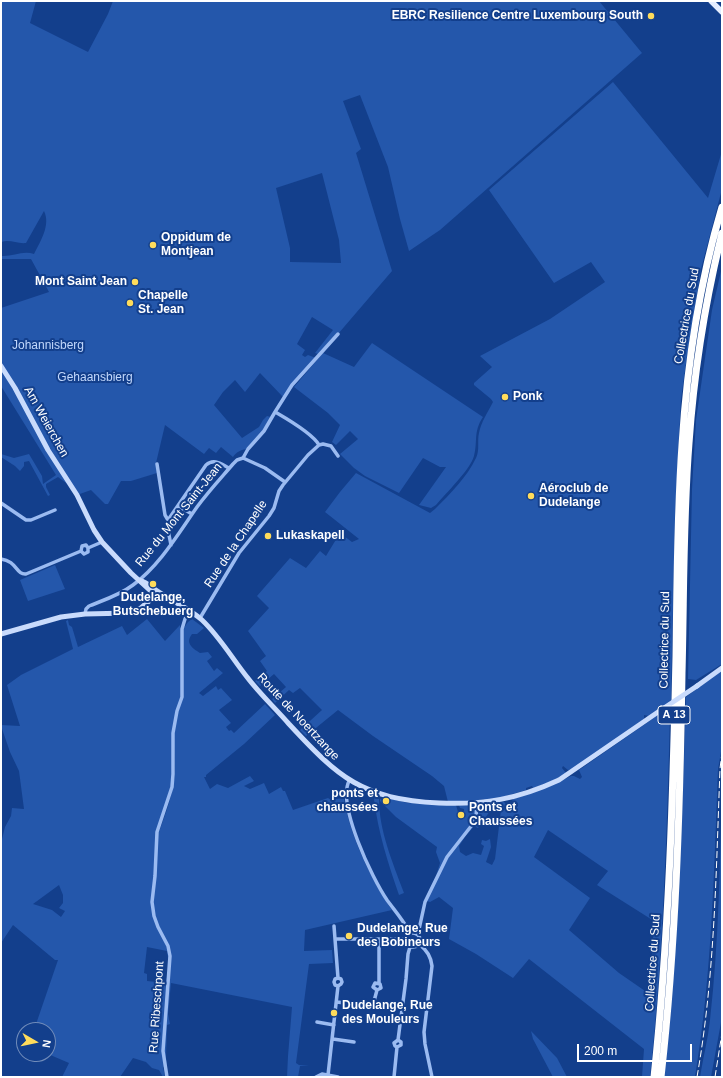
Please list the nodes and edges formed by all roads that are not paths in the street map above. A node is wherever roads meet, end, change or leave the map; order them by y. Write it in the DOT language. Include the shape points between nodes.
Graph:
graph roads {
  1 [pos="711,1"];
  2 [pos="722,12"];
  3 [pos="722,207"];
  4 [pos="722,233"];
  5 [pos="338,334"];
  6 [pos="1,366"];
  7 [pos="275,412"];
  8 [pos="319,445"];
  9 [pos="338,456"];
  10 [pos="243,458"];
  11 [pos="157,464"];
  12 [pos="229,468"];
  13 [pos="285,482"];
  14 [pos="1,503"];
  15 [pos="178,506"];
  16 [pos="55,510"];
  17 [pos="192,514"];
  18 [pos="168,520"];
  19 [pos="102,542"];
  20 [pos="170,545"];
  21 [pos="1,559"];
  22 [pos="139,580"];
  23 [pos="157,594"];
  24 [pos="189,611"];
  25 [pos="85,614"];
  26 [pos="200,618"];
  27 [pos="1,634"];
  28 [pos="722,668"];
  29 [pos="349,780"];
  30 [pos="477,803"];
  31 [pos="334,926"];
  32 [pos="410,932"];
  33 [pos="418,934"];
  34 [pos="335,939"];
  35 [pos="378,939"];
  36 [pos="405,940"];
  37 [pos="418,944"];
  38 [pos="410,947"];
  39 [pos="337,1002"];
  40 [pos="317,1022"];
  41 [pos="334,1025"];
  42 [pos="333,1039"];
  43 [pos="354,1042"];
  44 [pos="166,1075"];
  45 [pos="328,1075"];
  46 [pos="316,1077"];
  47 [pos="338,1077"];
  48 [pos="394,1077"];
  49 [pos="432,1077"];
  50 [pos="654,1077"];
  51 [pos="661,1077"];
  1 -- 2 [label="main road"];
  3 -- 50 [label="highway, Collectrice du Sud / A 13" via="698,311 682,444 671,839 664,968"];
  4 -- 51 [label="highway, Collectrice du Sud / A 13" via="704,317 689,444 678,841"];
  5 -- 7 [label="street, Rue du Mont Saint-Jean" via="302,372"];
  6 -- 19 [label="main road, Am Weierchen" via="16,388 48,450 73,488"];
  7 -- 8 [label="street" via="292,422"];
  7 -- 10 [label="street, Rue du Mont Saint-Jean"];
  8 -- 9 [label="street" via="331,446"];
  8 -- 13 [label="street, Rue de la Chapelle"];
  10 -- 12 [label="street, Rue du Mont Saint-Jean"];
  10 -- 13 [label="street" via="265,468"];
  11 -- 18 [label="street"];
  12 -- 15 [label="street" via="216,462 209,462"];
  12 -- 17 [label="street, Rue du Mont Saint-Jean"];
  13 -- 26 [label="street, Rue de la Chapelle" via="279,491 274,508 239,553"];
  14 -- 16 [label="street" via="26,520"];
  15 -- 17 [label="street"];
  15 -- 18 [label="street"];
  17 -- 20 [label="street, Rue du Mont Saint-Jean"];
  18 -- 20 [label="street"];
  19 -- 21 [label="street" via="88,548 86,553 80,551 26,574 22,574 10,561"];
  19 -- 22 [label="main road"];
  20 -- 22 [label="street, Rue du Mont Saint-Jean"];
  22 -- 23 [label="main road, Route de Noertzange" via="153,587"];
  22 -- 25 [label="street, Rue du Mont Saint-Jean" via="123,592 89,606"];
  23 -- 24 [label="main road, Route de Noertzange" via="164,595"];
  23 -- 25 [label="main road" via="141,608 129,613"];
  24 -- 26 [label="main road, Route de Noertzange"];
  24 -- 44 [label="street, Rue Ribeschpont" via="182,629 182,697 174,727 172,786 157,832 152,902 154,916 170,956 163,1051"];
  25 -- 27 [label="main road" via="55,619"];
  26 -- 29 [label="main road, Route de Noertzange" via="217,636 248,679 301,737 328,764"];
  28 -- 30 [label="main road, Route de Noertzange, bridge" via="559,780 510,798"];
  29 -- 30 [label="main road, Route de Noertzange" via="375,793 408,801"];
  29 -- 32 [label="street" via="346,786 346,801 354,832 380,888"];
  30 -- 33 [label="street" via="476,817 472,825 447,857 425,902"];
  31 -- 34 [label="street"];
  32 -- 33 [label="street"];
  32 -- 36 [label="street"];
  33 -- 37 [label="street"];
  34 -- 35 [label="street"];
  34 -- 39 [label="street" via="338,978 342,982 338,986"];
  35 -- 36 [label="street"];
  35 -- 39 [label="street" via="381,988 376,990 373,1005"];
  36 -- 38 [label="street"];
  37 -- 38 [label="street"];
  37 -- 49 [label="street" via="428,953 432,966 424,1032"];
  38 -- 48 [label="street" via="398,1040 394,1043 398,1047"];
  39 -- 41 [label="street"];
  40 -- 41 [label="street"];
  41 -- 42 [label="street"];
  42 -- 43 [label="street"];
  42 -- 45 [label="street"];
  45 -- 46 [label="street" via="320,1074"];
  45 -- 47 [label="street"];
}
